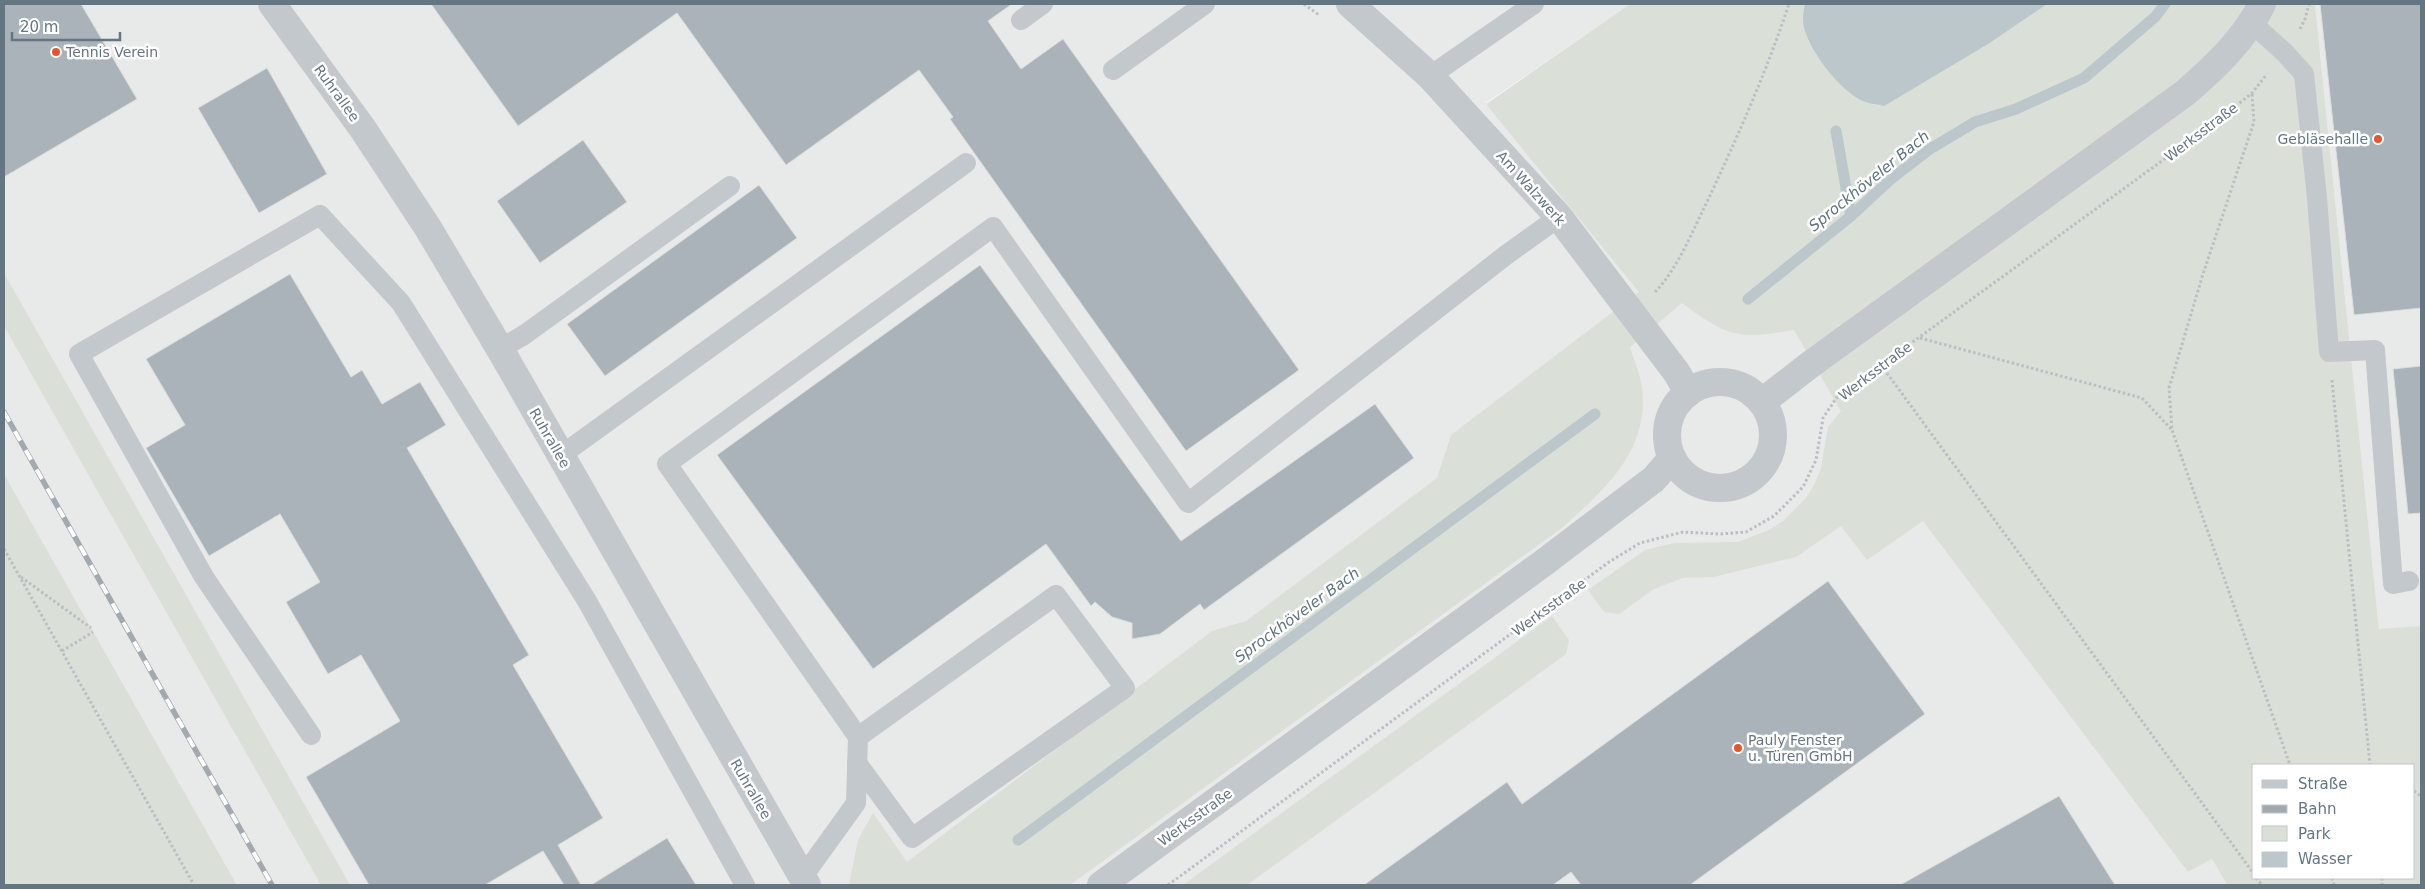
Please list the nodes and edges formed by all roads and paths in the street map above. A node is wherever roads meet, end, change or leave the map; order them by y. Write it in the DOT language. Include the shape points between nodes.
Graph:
graph roads {
  1 [pos="1043,4"];
  2 [pos="1205,4"];
  3 [pos="1350,4"];
  4 [pos="1534,4"];
  5 [pos="1789,4"];
  6 [pos="2309,4"];
  7 [pos="277,5"];
  8 [pos="2257,14"];
  9 [pos="1021,20"];
  10 [pos="2285,53"];
  11 [pos="1113,70"];
  12 [pos="1430,76"];
  13 [pos="2252,93"];
  14 [pos="966,163"];
  15 [pos="730,186"];
  16 [pos="1558,217"];
  17 [pos="1657,290"];
  18 [pos="1920,338"];
  19 [pos="500,349"];
  20 [pos="2330,352"];
  21 [pos="1881,365"];
  22 [pos="1688,393"];
  23 [pos="1762,402"];
  24 [pos="2172,430"];
  25 [pos="560,456"];
  26 [pos="1672,458"];
  27 [pos="4,549"];
  28 [pos="19,576"];
  29 [pos="2409,581"];
  30 [pos="91,628"];
  31 [pos="93,632"];
  32 [pos="62,651"];
  33 [pos="311,735"];
  34 [pos="858,737"];
  35 [pos="857,763"];
  36 [pos="2290,764"];
  37 [pos="2370,764"];
  38 [pos="2252,871"];
  39 [pos="804,881"];
  40 [pos="194,885"];
  41 [pos="745,885"];
  42 [pos="1101,885"];
  43 [pos="1168,885"];
  1 -- 9 [label="lane"];
  2 -- 11 [label="lane"];
  3 -- 12 [label="street, Am Walzwerk"];
  4 -- 12 [label="lane"];
  5 -- 17 [label="path" via="1769,64 1731,150 1679,259"];
  6 -- 10 [label="path, Werksstraße" via="2305,18"];
  7 -- 19 [label="street, Ruhrallee" via="428,228"];
  8 -- 10 [label="lane"];
  8 -- 23 [label="street" via="2210,72 2185,93"];
  10 -- 13 [label="path, Werksstraße"];
  10 -- 20 [label="lane" via="2304,74"];
  12 -- 16 [label="street, Am Walzwerk"];
  13 -- 18 [label="path, Werksstraße"];
  13 -- 24 [label="path" via="2254,122 2169,388"];
  14 -- 25 [label="lane"];
  15 -- 19 [label="lane"];
  16 -- 22 [label="street, Am Walzwerk" via="1677,373"];
  16 -- 34 [label="lane" via="1188,503 993,227 675,458 667,464"];
  18 -- 21 [label="path, Werksstraße"];
  18 -- 24 [label="path" via="2142,398"];
  19 -- 25 [label="street, Ruhrallee"];
  20 -- 29 [label="lane" via="2375,350 2393,584"];
  20 -- 37 [label="path"];
  21 -- 38 [label="path"];
  21 -- 43 [label="path, Werksstraße" via="1837,397 1823,418 1816,460 1803,487 1774,516 1746,532 1683,532 1640,543"];
  22 -- 23 [label="street" via="1706,384 1727,382 1747,388"];
  22 -- 26 [label="street" via="1668,422 1667,441"];
  23 -- 26 [label="street" via="1771,418 1774,436 1771,454 1762,469 1748,481 1732,488 1697,484 1682,473"];
  24 -- 36 [label="path"];
  25 -- 39 [label="street, Ruhrallee"];
  26 -- 42 [label="street, Werksstraße" via="1654,479 1542,564"];
  27 -- 28 [label="path"];
  28 -- 30 [label="path"];
  28 -- 32 [label="path"];
  31 -- 32 [label="path"];
  32 -- 40 [label="path"];
  33 -- 41 [label="lane" via="204,578 79,354 320,215 401,303 587,601"];
  34 -- 35 [label="lane"];
  34 -- 35 [label="lane" via="1056,595 1125,688 912,838"];
  35 -- 39 [label="lane" via="856,803"];
}
